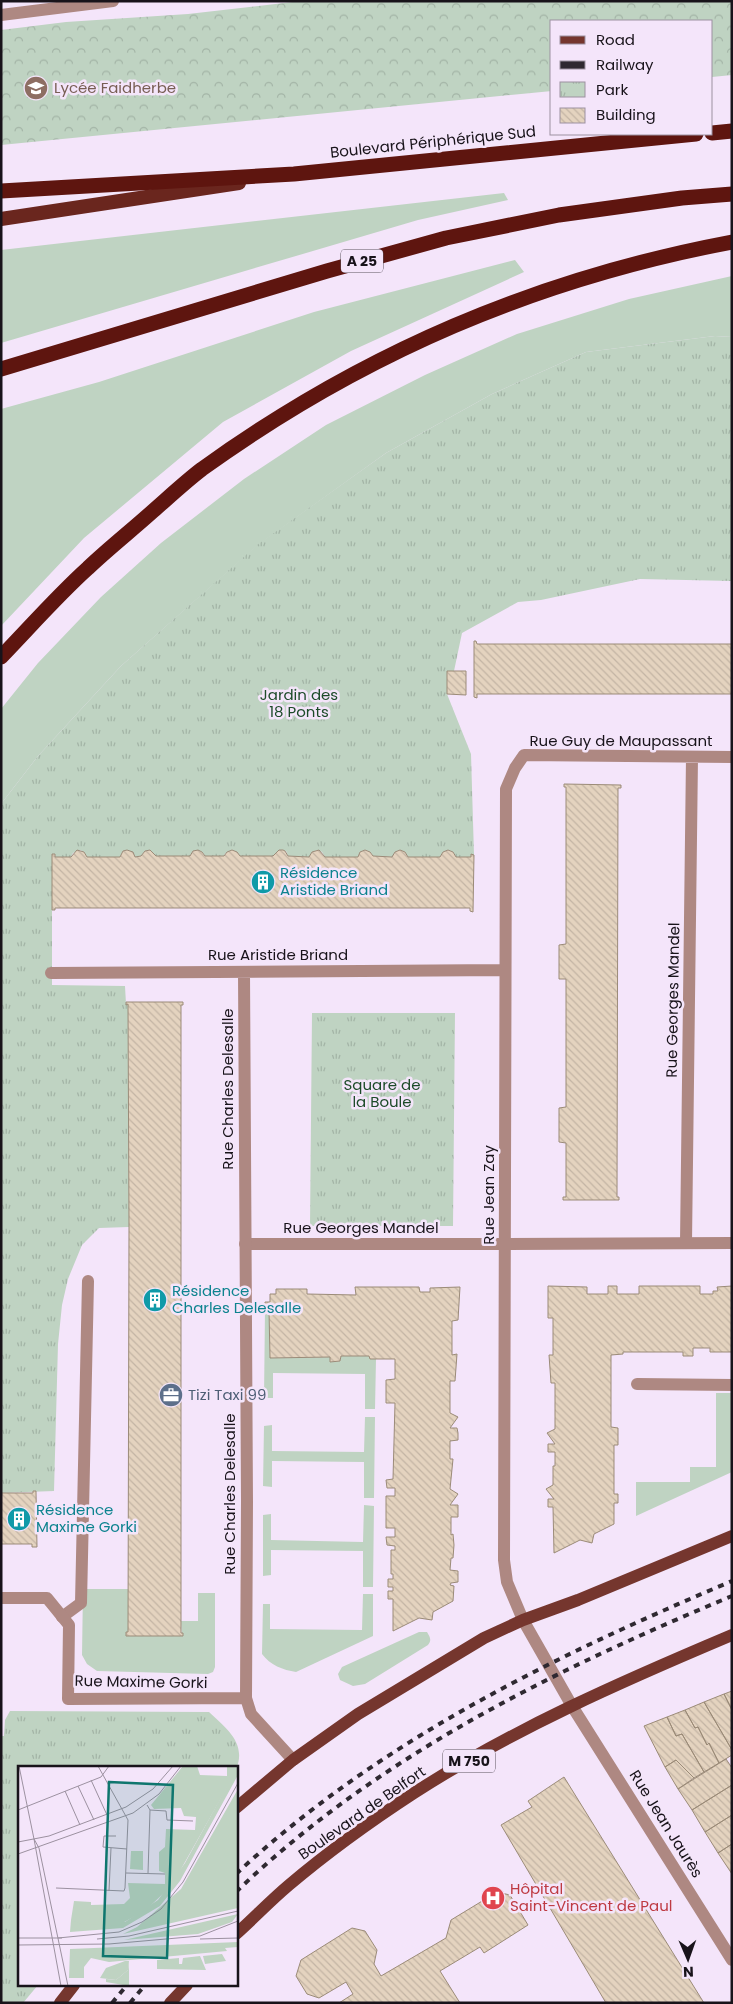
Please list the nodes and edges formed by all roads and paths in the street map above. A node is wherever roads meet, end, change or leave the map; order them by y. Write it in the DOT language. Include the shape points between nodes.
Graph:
graph roads {
  1 [pos="113,1"];
  2 [pos="1,15"];
  3 [pos="732,131"];
  4 [pos="713,133"];
  5 [pos="686,135"];
  6 [pos="294,174"];
  7 [pos="1,191"];
  8 [pos="732,194"];
  9 [pos="1,219"];
  10 [pos="732,242"];
  11 [pos="1,369"];
  12 [pos="1,657"];
  13 [pos="692,757"];
  14 [pos="732,757"];
  15 [pos="515,768"];
  16 [pos="505,970"];
  17 [pos="244,972"];
  18 [pos="52,973"];
  19 [pos="686,1243"];
  20 [pos="732,1243"];
  21 [pos="245,1244"];
  22 [pos="505,1244"];
  23 [pos="88,1281"];
  24 [pos="637,1384"];
  25 [pos="732,1385"];
  26 [pos="732,1536"];
  27 [pos="1,1598"];
  28 [pos="62,1617"];
  29 [pos="523,1620"];
  30 [pos="732,1635"];
  31 [pos="246,1698"];
  32 [pos="572,1706"];
  33 [pos="293,1760"];
  34 [pos="238,1806"];
  35 [pos="238,1932"];
  36 [pos="732,1960"];
  37 [pos="73,1986"];
  38 [pos="186,1986"];
  39 [pos="60,2003"];
  40 [pos="170,2003"];
  1 -- 2 [label="street"];
  3 -- 4 [label="highway"];
  5 -- 6 [label="highway, Boulevard Périphérique Sud"];
  6 -- 7 [label="highway, Boulevard Périphérique Sud"];
  6 -- 9 [label="highway"];
  8 -- 11 [label="highway, A 25" via="586,211 446,238"];
  10 -- 12 [label="highway" via="624,266 498,306 372,364 297,406 201,470 87,569"];
  13 -- 14 [label="street, Rue Guy de Maupassant"];
  13 -- 15 [label="street, Rue Guy de Maupassant" via="524,755"];
  13 -- 19 [label="street, Rue Georges Mandel"];
  15 -- 16 [label="street, Rue Jean Zay" via="506,789"];
  16 -- 17 [label="street, Rue Aristide Briand"];
  16 -- 22 [label="street, Rue Jean Zay"];
  17 -- 18 [label="street, Rue Aristide Briand"];
  17 -- 21 [label="street, Rue Charles Delesalle"];
  19 -- 20 [label="street, Rue Georges Mandel"];
  19 -- 22 [label="street, Rue Georges Mandel"];
  21 -- 22 [label="street, Rue Georges Mandel"];
  21 -- 31 [label="street, Rue Charles Delesalle"];
  22 -- 29 [label="street, Rue Jean Zay" via="504,1560 507,1582"];
  23 -- 28 [label="street" via="81,1603"];
  24 -- 25 [label="street"];
  26 -- 29 [label="main road"];
  27 -- 28 [label="street, Rue Maxime Gorki" via="47,1598"];
  28 -- 31 [label="street, Rue Maxime Gorki" via="69,1625 68,1699"];
  29 -- 32 [label="street"];
  29 -- 33 [label="main road" via="445,1660 358,1714"];
  30 -- 32 [label="main road, Boulevard de Belfort / M 750"];
  31 -- 33 [label="street, Rue Charles Delesalle" via="251,1714"];
  32 -- 35 [label="main road, Boulevard de Belfort / M 750" via="414,1793 288,1885"];
  32 -- 36 [label="street, Rue Jean Jaurès"];
  33 -- 34 [label="main road"];
  37 -- 39 [label="main road"];
  38 -- 40 [label="main road"];
}
